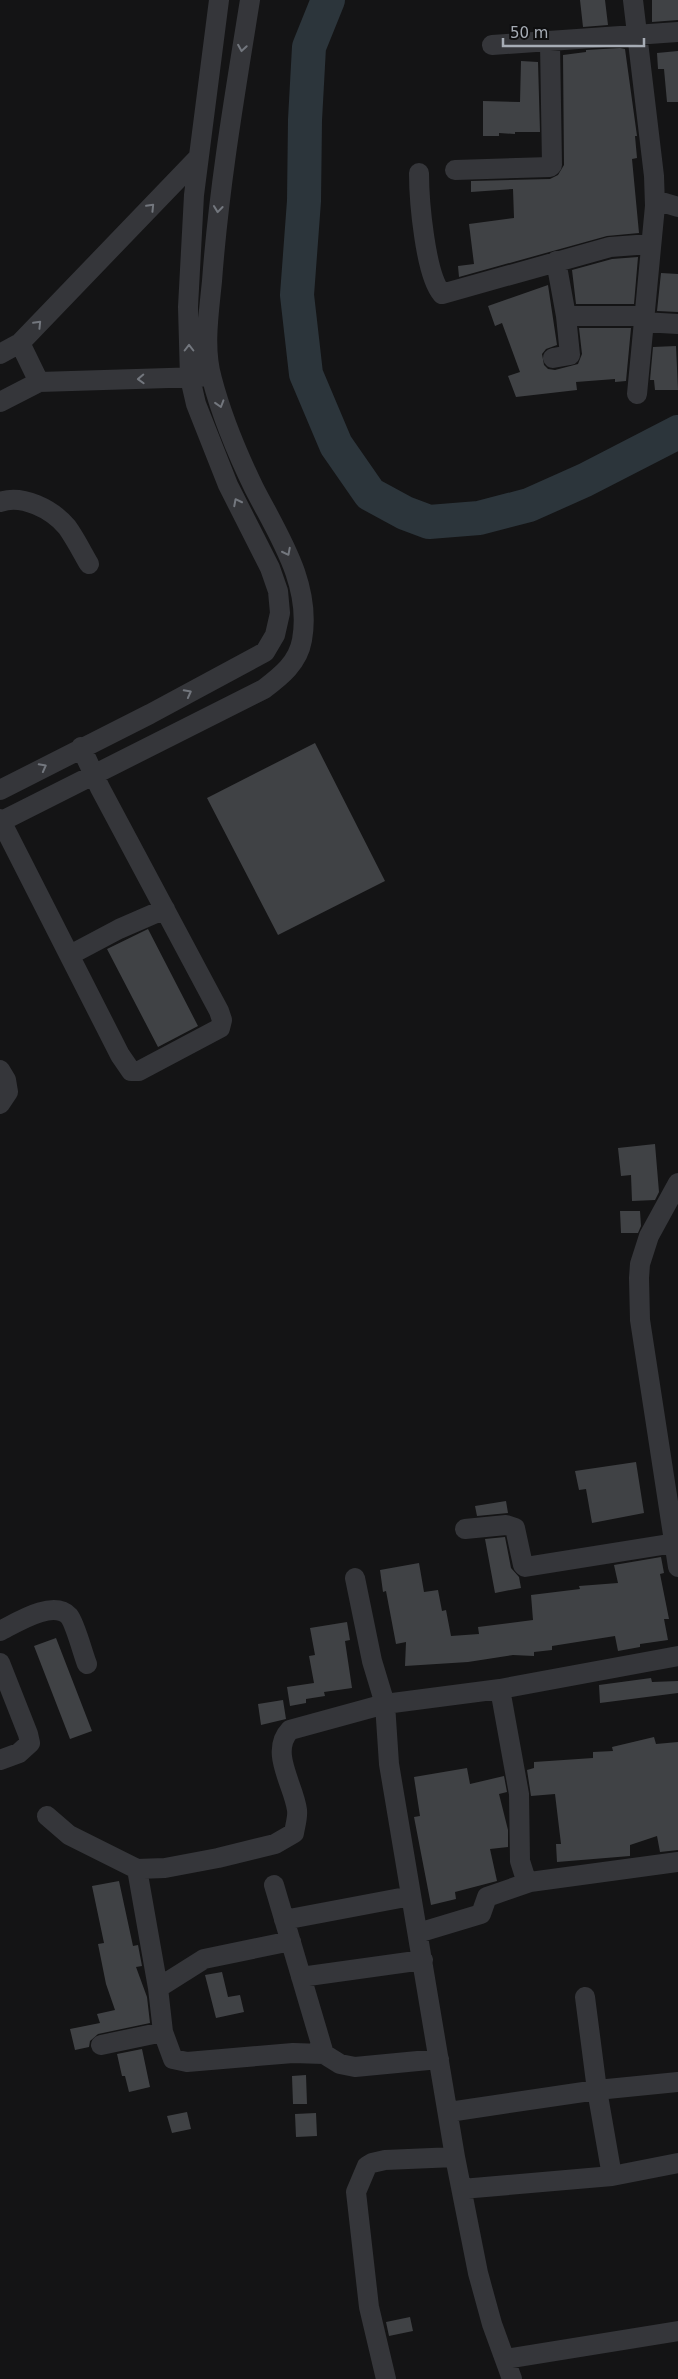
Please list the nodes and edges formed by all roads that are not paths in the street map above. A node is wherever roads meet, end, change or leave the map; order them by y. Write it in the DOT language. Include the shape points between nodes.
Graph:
graph roads {
  1 [pos="219,0"];
  2 [pos="250,0"];
  3 [pos="633,0"];
  4 [pos="678,32"];
  5 [pos="636,34"];
  6 [pos="550,42"];
  7 [pos="492,46"];
  8 [pos="197,158"];
  9 [pos="456,170"];
  10 [pos="419,173"];
  11 [pos="655,200"];
  12 [pos="678,207"];
  13 [pos="650,244"];
  14 [pos="556,261"];
  15 [pos="566,316"];
  16 [pos="643,319"];
  17 [pos="678,324"];
  18 [pos="20,343"];
  19 [pos="0,354"];
  20 [pos="553,358"];
  21 [pos="211,376"];
  22 [pos="190,378"];
  23 [pos="40,382"];
  24 [pos="637,394"];
  25 [pos="0,402"];
  26 [pos="0,502"];
  27 [pos="89,564"];
  28 [pos="265,652"];
  29 [pos="286,672"];
  30 [pos="81,747"];
  31 [pos="94,777"];
  32 [pos="0,790"];
  33 [pos="1,821"];
  34 [pos="165,909"];
  35 [pos="70,954"];
  36 [pos="0,1070"];
  37 [pos="0,1104"];
  38 [pos="678,1183"];
  39 [pos="465,1528"];
  40 [pos="676,1543"];
  41 [pos="678,1567"];
  42 [pos="355,1578"];
  43 [pos="0,1631"];
  44 [pos="678,1656"];
  45 [pos="0,1663"];
  46 [pos="87,1664"];
  47 [pos="500,1690"];
  48 [pos="385,1704"];
  49 [pos="0,1760"];
  50 [pos="46,1816"];
  51 [pos="678,1862"];
  52 [pos="137,1869"];
  53 [pos="530,1882"];
  54 [pos="274,1886"];
  55 [pos="411,1896"];
  56 [pos="284,1920"];
  57 [pos="418,1933"];
  58 [pos="290,1941"];
  59 [pos="423,1960"];
  60 [pos="301,1977"];
  61 [pos="158,1988"];
  62 [pos="584,1996"];
  63 [pos="163,2032"];
  64 [pos="101,2045"];
  65 [pos="324,2054"];
  66 [pos="439,2059"];
  67 [pos="678,2082"];
  68 [pos="597,2090"];
  69 [pos="449,2112"];
  70 [pos="455,2157"];
  71 [pos="678,2163"];
  72 [pos="612,2176"];
  73 [pos="462,2189"];
  74 [pos="678,2331"];
  75 [pos="505,2359"];
  76 [pos="386,2379"];
  77 [pos="512,2379"];
  1 -- 8 [label="street"];
  2 -- 21 [label="street, one-way" via="223,164 214,248 208,336"];
  3 -- 5 [label="street"];
  4 -- 5 [label="street"];
  5 -- 6 [label="street"];
  5 -- 11 [label="street"];
  6 -- 7 [label="street"];
  6 -- 9 [label="street" via="552,165"];
  18 -- 8 [label="street, one-way"];
  22 -- 8 [label="street, one-way" via="188,307"];
  10 -- 14 [label="street" via="428,253 442,294"];
  11 -- 12 [label="street"];
  11 -- 13 [label="street"];
  13 -- 14 [label="street" via="610,247"];
  13 -- 16 [label="street"];
  14 -- 15 [label="street"];
  15 -- 16 [label="street"];
  15 -- 20 [label="street" via="570,355"];
  16 -- 17 [label="street"];
  16 -- 24 [label="street"];
  18 -- 19 [label="street"];
  18 -- 23 [label="street"];
  21 -- 22 [label="street"];
  21 -- 29 [label="street, one-way" via="225,423 292,560 300,588 302,640"];
  22 -- 23 [label="street, one-way"];
  28 -- 22 [label="street, one-way" via="275,636 280,613 278,591 270,568 228,486 196,404"];
  23 -- 25 [label="street"];
  26 -- 27 [label="street" via="10,498 40,506 66,526"];
  28 -- 29 [label="street"];
  30 -- 28 [label="street, one-way"];
  29 -- 31 [label="street" via="264,690"];
  30 -- 31 [label="street"];
  32 -- 30 [label="street, one-way"];
  31 -- 33 [label="street"];
  31 -- 34 [label="street"];
  33 -- 35 [label="street"];
  34 -- 35 [label="street"];
  34 -- 35 [label="street" via="222,1020 220,1028 139,1071 131,1071 120,1055"];
  36 -- 37 [label="street" via="8,1092"];
  38 -- 40 [label="street" via="649,1236 639,1278 640,1320"];
  39 -- 40 [label="street" via="516,1528 525,1568"];
  40 -- 41 [label="street"];
  42 -- 48 [label="street" via="372,1661"];
  43 -- 46 [label="street" via="48,1609 60,1610 69,1616"];
  44 -- 47 [label="street"];
  45 -- 49 [label="street" via="30,1743 19,1753"];
  47 -- 48 [label="street"];
  47 -- 53 [label="street" via="519,1794 521,1869"];
  48 -- 52 [label="street" via="290,1730 284,1737 282,1755 298,1811 294,1833 275,1844 218,1858 165,1868"];
  48 -- 55 [label="street" via="389,1764"];
  50 -- 52 [label="street" via="69,1835"];
  51 -- 53 [label="street"];
  52 -- 61 [label="street"];
  53 -- 57 [label="street" via="487,1897 481,1914"];
  54 -- 56 [label="street"];
  55 -- 56 [label="street"];
  55 -- 57 [label="street"];
  56 -- 58 [label="street"];
  57 -- 59 [label="street"];
  58 -- 60 [label="street"];
  58 -- 61 [label="street" via="199,1961"];
  59 -- 60 [label="street"];
  59 -- 66 [label="street"];
  60 -- 65 [label="street"];
  61 -- 63 [label="street"];
  62 -- 68 [label="street"];
  63 -- 64 [label="street"];
  63 -- 65 [label="street" via="173,2059 187,2062 293,2053"];
  65 -- 66 [label="street" via="340,2064 355,2066"];
  66 -- 69 [label="street"];
  67 -- 68 [label="street"];
  68 -- 69 [label="street"];
  68 -- 72 [label="street"];
  69 -- 70 [label="street"];
  70 -- 73 [label="street"];
  70 -- 76 [label="street" via="372,2163 367,2166 356,2192 369,2307"];
  71 -- 72 [label="street"];
  72 -- 73 [label="street"];
  73 -- 75 [label="street" via="478,2273"];
  74 -- 75 [label="street"];
  75 -- 77 [label="street"];
}
